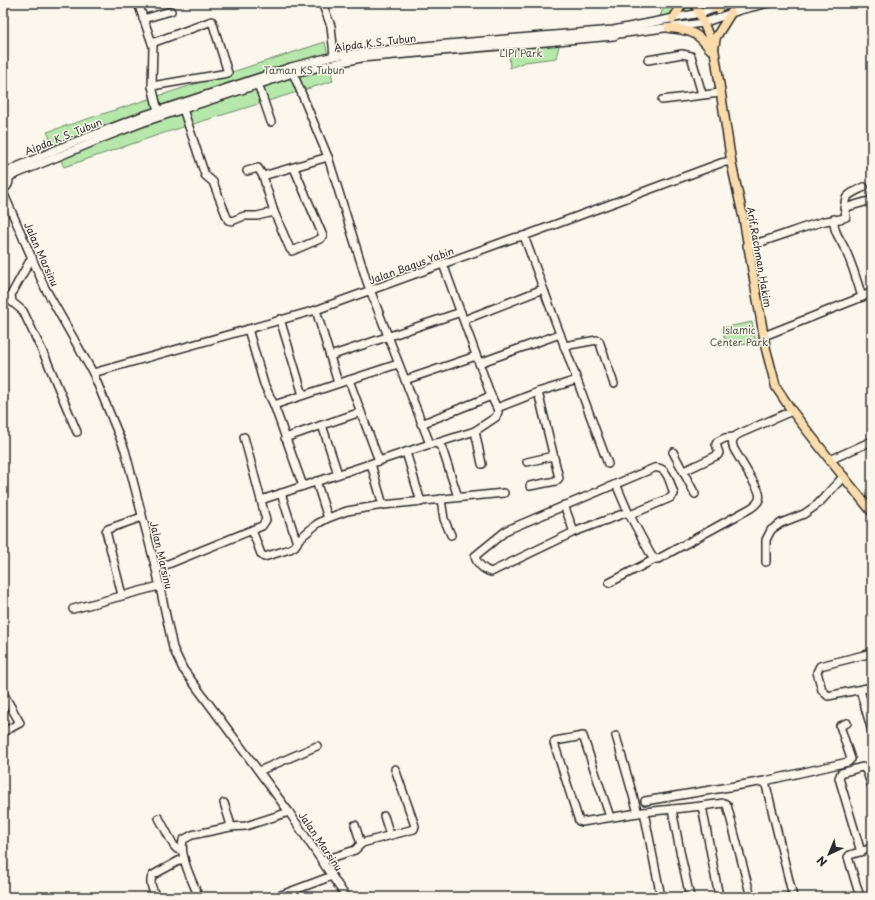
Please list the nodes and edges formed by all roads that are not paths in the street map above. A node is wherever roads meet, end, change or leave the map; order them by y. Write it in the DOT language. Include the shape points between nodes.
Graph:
graph roads {
  1 [pos="138,3"];
  2 [pos="322,3"];
  3 [pos="683,3"];
  4 [pos="695,3"];
  5 [pos="707,3"];
  6 [pos="735,3"];
  7 [pos="769,3"];
  8 [pos="718,8"];
  9 [pos="171,11"];
  10 [pos="731,13"];
  11 [pos="696,14"];
  12 [pos="143,19"];
  13 [pos="673,19"];
  14 [pos="703,23"];
  15 [pos="669,28"];
  16 [pos="152,43"];
  17 [pos="714,51"];
  18 [pos="334,56"];
  19 [pos="648,60"];
  20 [pos="293,73"];
  21 [pos="258,84"];
  22 [pos="152,86"];
  23 [pos="720,93"];
  24 [pos="702,94"];
  25 [pos="662,100"];
  26 [pos="183,109"];
  27 [pos="158,111"];
  28 [pos="271,122"];
  29 [pos="328,158"];
  30 [pos="731,161"];
  31 [pos="294,168"];
  32 [pos="247,170"];
  33 [pos="5,173"];
  34 [pos="263,176"];
  35 [pos="864,187"];
  36 [pos="3,189"];
  37 [pos="3,192"];
  38 [pos="872,200"];
  39 [pos="844,208"];
  40 [pos="274,212"];
  41 [pos="834,219"];
  42 [pos="524,236"];
  43 [pos="747,246"];
  44 [pos="32,257"];
  45 [pos="443,264"];
  46 [pos="543,289"];
  47 [pos="371,290"];
  48 [pos="872,292"];
  49 [pos="862,297"];
  50 [pos="316,310"];
  51 [pos="461,312"];
  52 [pos="280,319"];
  53 [pos="464,320"];
  54 [pos="248,329"];
  55 [pos="560,334"];
  56 [pos="764,336"];
  57 [pos="388,337"];
  58 [pos="564,346"];
  59 [pos="330,356"];
  60 [pos="477,359"];
  61 [pos="398,364"];
  62 [pos="93,373"];
  63 [pos="349,380"];
  64 [pos="405,380"];
  65 [pos="577,380"];
  66 [pos="338,383"];
  67 [pos="614,384"];
  68 [pos="538,392"];
  69 [pos="303,395"];
  70 [pos="491,396"];
  71 [pos="274,405"];
  72 [pos="497,408"];
  73 [pos="361,412"];
  74 [pos="792,412"];
  75 [pos="421,424"];
  76 [pos="322,425"];
  77 [pos="475,431"];
  78 [pos="77,432"];
  79 [pos="734,437"];
  80 [pos="244,438"];
  81 [pos="285,438"];
  82 [pos="872,441"];
  83 [pos="433,444"];
  84 [pos="406,452"];
  85 [pos="673,452"];
  86 [pos="553,456"];
  87 [pos="830,460"];
  88 [pos="379,461"];
  89 [pos="527,462"];
  90 [pos="371,464"];
  91 [pos="482,464"];
  92 [pos="608,464"];
  93 [pos="684,471"];
  94 [pos="338,474"];
  95 [pos="844,476"];
  96 [pos="316,481"];
  97 [pos="616,484"];
  98 [pos="303,486"];
  99 [pos="530,486"];
  100 [pos="281,493"];
  101 [pos="504,493"];
  102 [pos="695,494"];
  103 [pos="458,497"];
  104 [pos="442,499"];
  105 [pos="261,500"];
  106 [pos="421,502"];
  107 [pos="383,505"];
  108 [pos="564,506"];
  109 [pos="872,512"];
  110 [pos="629,514"];
  111 [pos="142,517"];
  112 [pos="328,518"];
  113 [pos="252,530"];
  114 [pos="574,532"];
  115 [pos="451,535"];
  116 [pos="297,543"];
  117 [pos="655,559"];
  118 [pos="766,562"];
  119 [pos="156,569"];
  120 [pos="609,583"];
  121 [pos="159,586"];
  122 [pos="122,595"];
  123 [pos="73,609"];
  124 [pos="872,654"];
  125 [pos="872,687"];
  126 [pos="860,690"];
  127 [pos="3,693"];
  128 [pos="870,718"];
  129 [pos="847,723"];
  130 [pos="872,731"];
  131 [pos="3,732"];
  132 [pos="616,736"];
  133 [pos="316,746"];
  134 [pos="395,769"];
  135 [pos="259,771"];
  136 [pos="765,780"];
  137 [pos="872,787"];
  138 [pos="645,801"];
  139 [pos="224,803"];
  140 [pos="702,806"];
  141 [pos="672,809"];
  142 [pos="289,812"];
  143 [pos="641,812"];
  144 [pos="384,816"];
  145 [pos="610,817"];
  146 [pos="159,818"];
  147 [pos="355,825"];
  148 [pos="230,827"];
  149 [pos="390,835"];
  150 [pos="361,844"];
  151 [pos="872,848"];
  152 [pos="182,850"];
  153 [pos="861,852"];
  154 [pos="184,858"];
  155 [pos="322,860"];
  156 [pos="332,876"];
  157 [pos="156,897"];
  158 [pos="199,897"];
  159 [pos="276,897"];
  160 [pos="346,897"];
  161 [pos="661,897"];
  162 [pos="690,897"];
  163 [pos="719,897"];
  164 [pos="751,897"];
  165 [pos="793,897"];
  166 [pos="860,897"];
  1 -- 12 [label="street"];
  2 -- 18 [label="street" via="331,26"];
  3 -- 13 [label="main road"];
  4 -- 11 [label="main road, Arif Rachman Hakim"];
  5 -- 8 [label="main road"];
  6 -- 8 [label="street, Aipda K.S. Tubun"];
  7 -- 10 [label="street, Aipda K.S. Tubun"];
  8 -- 11 [label="street, Aipda K.S. Tubun"];
  9 -- 12 [label="street"];
  10 -- 14 [label="street, Aipda K.S. Tubun"];
  10 -- 17 [label="main road" via="716,37"];
  11 -- 13 [label="street, Aipda K.S. Tubun"];
  11 -- 14 [label="main road, Arif Rachman Hakim"];
  12 -- 16 [label="street"];
  13 -- 18 [label="street, Aipda K.S. Tubun" via="613,30"];
  14 -- 15 [label="street, Aipda K.S. Tubun"];
  14 -- 17 [label="main road, Arif Rachman Hakim"];
  15 -- 17 [label="main road" via="686,29 694,33"];
  15 -- 20 [label="street, Aipda K.S. Tubun" via="614,36 361,58"];
  16 -- 22 [label="street"];
  16 -- 22 [label="street" via="212,20 228,73"];
  17 -- 23 [label="main road, Arif Rachman Hakim"];
  18 -- 27 [label="street, Aipda K.S. Tubun" via="291,67"];
  19 -- 24 [label="street" via="682,54 691,56"];
  20 -- 21 [label="street, Aipda K.S. Tubun"];
  20 -- 29 [label="street"];
  21 -- 26 [label="street, Aipda K.S. Tubun"];
  21 -- 28 [label="street"];
  22 -- 27 [label="street"];
  23 -- 24 [label="street"];
  23 -- 30 [label="main road, Arif Rachman Hakim"];
  24 -- 25 [label="street"];
  26 -- 33 [label="street, Aipda K.S. Tubun"];
  26 -- 40 [label="street" via="205,176 213,182 228,220"];
  27 -- 33 [label="street, Aipda K.S. Tubun" via="67,145"];
  29 -- 31 [label="street"];
  29 -- 47 [label="street"];
  30 -- 42 [label="street, Jalan Bagus Yabin"];
  30 -- 43 [label="main road, Arif Rachman Hakim"];
  31 -- 34 [label="street"];
  31 -- 40 [label="street" via="323,234 322,237 292,251"];
  32 -- 34 [label="street" via="258,168"];
  33 -- 36 [label="street" via="8,185"];
  34 -- 40 [label="street"];
  35 -- 39 [label="street" via="846,197"];
  37 -- 44 [label="street, Jalan Marsinu"];
  38 -- 39 [label="street"];
  39 -- 41 [label="street" via="846,217"];
  41 -- 43 [label="street"];
  41 -- 49 [label="street" via="835,230"];
  42 -- 45 [label="street, Jalan Bagus Yabin"];
  42 -- 46 [label="street"];
  43 -- 56 [label="main road, Arif Rachman Hakim"];
  44 -- 62 [label="street, Jalan Marsinu" via="45,288"];
  44 -- 78 [label="street" via="10,298 23,311"];
  45 -- 47 [label="street, Jalan Bagus Yabin"];
  45 -- 51 [label="street"];
  46 -- 53 [label="street"];
  46 -- 55 [label="street"];
  47 -- 50 [label="street, Jalan Bagus Yabin"];
  47 -- 57 [label="street"];
  48 -- 49 [label="street"];
  49 -- 56 [label="street"];
  50 -- 52 [label="street, Jalan Bagus Yabin"];
  50 -- 59 [label="street"];
  51 -- 53 [label="street"];
  51 -- 57 [label="street"];
  52 -- 54 [label="street, Jalan Bagus Yabin"];
  52 -- 69 [label="street"];
  53 -- 60 [label="street"];
  54 -- 62 [label="street, Jalan Bagus Yabin"];
  54 -- 71 [label="street" via="264,384"];
  55 -- 58 [label="street"];
  55 -- 60 [label="street"];
  56 -- 74 [label="main road, Arif Rachman Hakim" via="776,387"];
  57 -- 59 [label="street"];
  57 -- 61 [label="street"];
  58 -- 65 [label="street"];
  58 -- 67 [label="street" via="600,340"];
  59 -- 66 [label="street"];
  60 -- 64 [label="street"];
  60 -- 70 [label="street"];
  61 -- 63 [label="street"];
  61 -- 64 [label="street"];
  62 -- 111 [label="street, Jalan Marsinu" via="125,450"];
  63 -- 66 [label="street"];
  63 -- 73 [label="street"];
  64 -- 75 [label="street"];
  65 -- 68 [label="street"];
  65 -- 92 [label="street"];
  66 -- 69 [label="street"];
  68 -- 72 [label="street"];
  68 -- 86 [label="street"];
  69 -- 71 [label="street"];
  70 -- 72 [label="street"];
  70 -- 75 [label="street"];
  71 -- 81 [label="street"];
  72 -- 77 [label="street" via="496,417"];
  73 -- 76 [label="street"];
  73 -- 88 [label="street"];
  74 -- 79 [label="street"];
  74 -- 87 [label="main road, Arif Rachman Hakim"];
  75 -- 83 [label="street"];
  76 -- 81 [label="street"];
  76 -- 94 [label="street"];
  77 -- 83 [label="street"];
  77 -- 91 [label="street"];
  79 -- 93 [label="street" via="717,442 720,453 718,455"];
  79 -- 117 [label="street" via="732,445 758,490 758,502 669,554"];
  80 -- 105 [label="street"];
  81 -- 98 [label="street"];
  82 -- 87 [label="street"];
  83 -- 84 [label="street"];
  83 -- 103 [label="street" via="442,448"];
  84 -- 88 [label="street"];
  84 -- 106 [label="street"];
  85 -- 93 [label="street"];
  86 -- 89 [label="street"];
  86 -- 99 [label="street" via="558,479"];
  87 -- 95 [label="main road, Arif Rachman Hakim"];
  88 -- 90 [label="street"];
  90 -- 94 [label="street"];
  90 -- 107 [label="street"];
  93 -- 102 [label="street"];
  94 -- 96 [label="street"];
  95 -- 109 [label="main road, Arif Rachman Hakim"];
  95 -- 118 [label="street" via="818,504 771,530 766,540"];
  96 -- 98 [label="street"];
  96 -- 112 [label="street"];
  97 -- 108 [label="street"];
  97 -- 110 [label="street"];
  97 -- 110 [label="street" via="658,467 666,474 674,494 670,498"];
  98 -- 100 [label="street"];
  100 -- 105 [label="street"];
  100 -- 116 [label="street"];
  101 -- 103 [label="street"];
  103 -- 104 [label="street"];
  104 -- 106 [label="street"];
  104 -- 115 [label="street" via="444,520"];
  105 -- 113 [label="street" via="266,520 262,526"];
  106 -- 107 [label="street"];
  107 -- 112 [label="street" via="347,511"];
  108 -- 114 [label="street"];
  108 -- 114 [label="street" via="507,530 475,556 475,559 491,572"];
  110 -- 114 [label="street"];
  110 -- 117 [label="street" via="650,555"];
  111 -- 119 [label="street, Jalan Marsinu"];
  111 -- 122 [label="street" via="106,531"];
  112 -- 116 [label="street" via="317,524"];
  113 -- 116 [label="street" via="263,556 290,549"];
  113 -- 119 [label="street"];
  117 -- 120 [label="street"];
  119 -- 121 [label="street, Jalan Marsinu"];
  121 -- 122 [label="street"];
  121 -- 135 [label="street, Jalan Marsinu" via="173,648 183,669"];
  122 -- 123 [label="street"];
  124 -- 126 [label="street" via="820,666 817,670 822,690 826,695"];
  125 -- 126 [label="street"];
  126 -- 128 [label="street"];
  127 -- 131 [label="street" via="20,723"];
  128 -- 130 [label="street"];
  129 -- 136 [label="street" via="840,726 850,761"];
  132 -- 143 [label="street"];
  133 -- 135 [label="street"];
  134 -- 149 [label="street" via="415,826 413,829"];
  135 -- 142 [label="street, Jalan Marsinu"];
  136 -- 138 [label="street"];
  136 -- 165 [label="street"];
  137 -- 153 [label="street" via="868,772 864,768 841,773 839,778"];
  139 -- 148 [label="street"];
  140 -- 141 [label="street"];
  140 -- 163 [label="street"];
  140 -- 164 [label="street" via="724,803 727,806"];
  141 -- 143 [label="street"];
  141 -- 162 [label="street"];
  142 -- 148 [label="street" via="246,826"];
  142 -- 155 [label="street, Jalan Marsinu"];
  143 -- 145 [label="street"];
  143 -- 161 [label="street"];
  144 -- 149 [label="street"];
  145 -- 145 [label="street" via="580,821 555,741 583,736"];
  146 -- 152 [label="street" via="174,846"];
  147 -- 150 [label="street"];
  148 -- 152 [label="street" via="183,840"];
  149 -- 150 [label="street"];
  150 -- 155 [label="street" via="355,850"];
  151 -- 153 [label="street"];
  152 -- 154 [label="street"];
  153 -- 166 [label="street" via="848,857"];
  154 -- 157 [label="street" via="153,875 150,881"];
  154 -- 158 [label="street"];
  155 -- 156 [label="street, Jalan Marsinu"];
  156 -- 159 [label="street"];
  156 -- 160 [label="street, Jalan Marsinu"];
}
